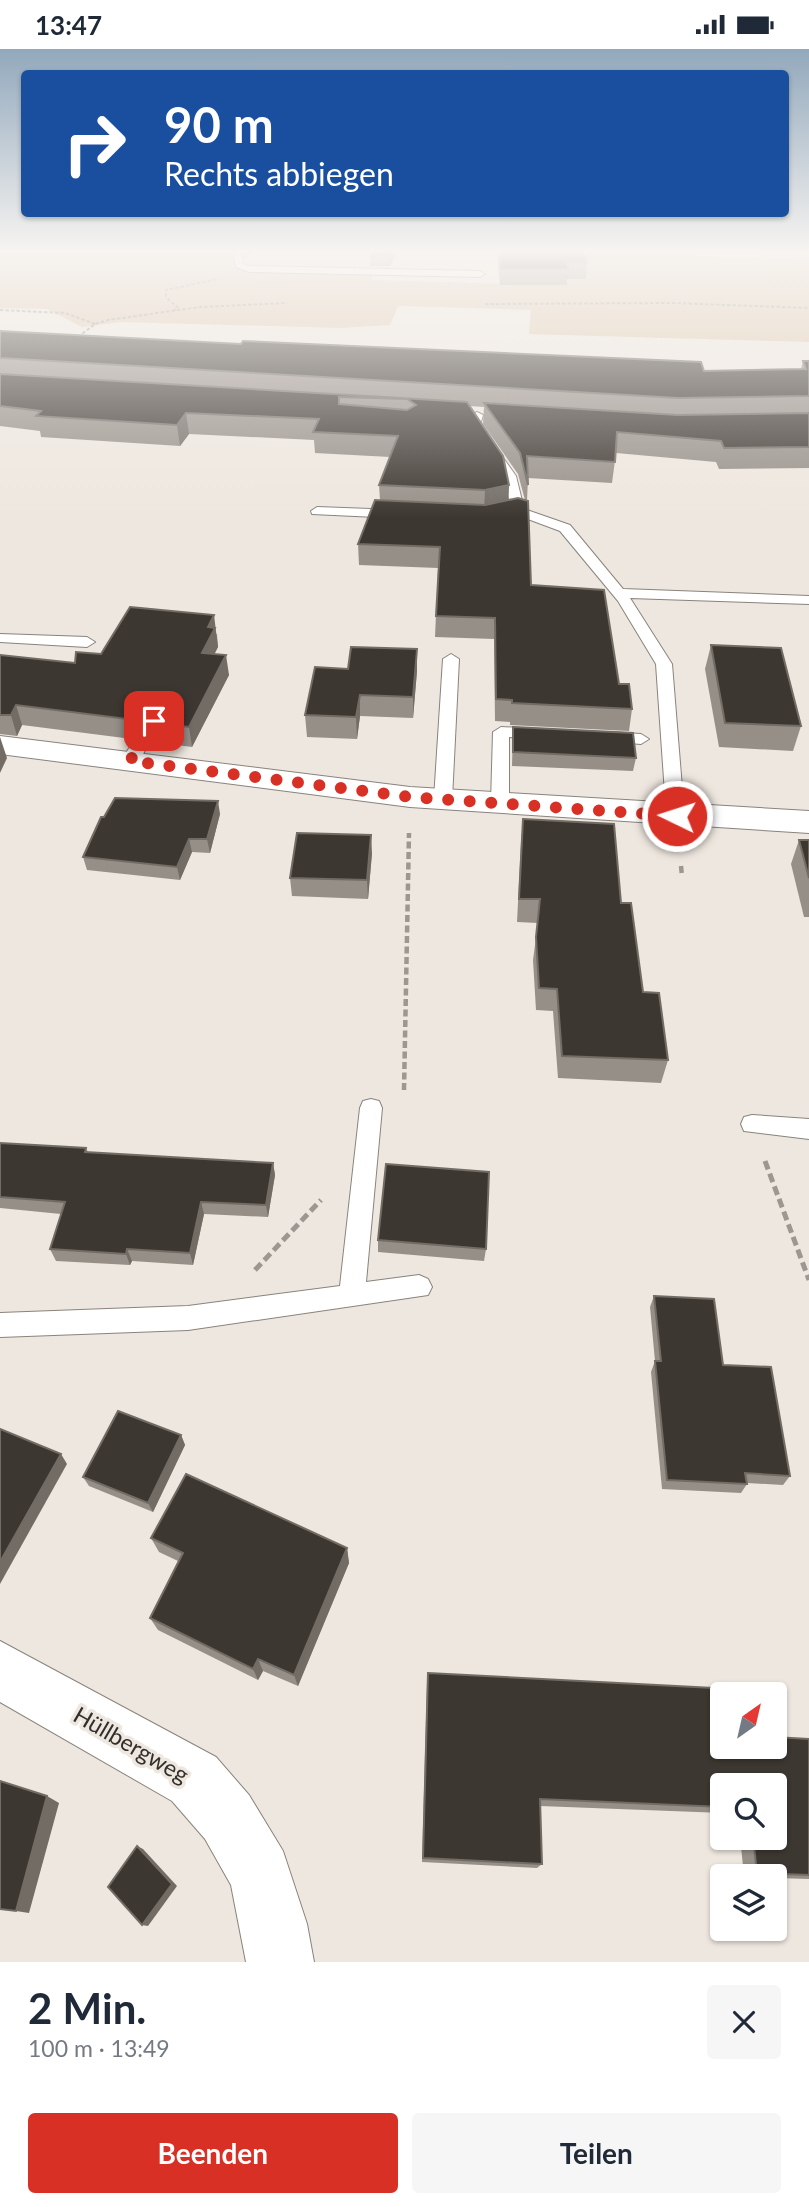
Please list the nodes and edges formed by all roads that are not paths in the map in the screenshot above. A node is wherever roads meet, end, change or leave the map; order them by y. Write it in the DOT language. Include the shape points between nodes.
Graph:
graph roads {
  1 [pos="453,413"];
  2 [pos="477,415"];
  3 [pos="503,417"];
  4 [pos="317,511"];
  5 [pos="518,511"];
  6 [pos="415,515"];
  7 [pos="496,515"];
  8 [pos="809,589"];
  9 [pos="618,593"];
  10 [pos="809,599"];
  11 [pos="0,638"];
  12 [pos="87,642"];
  13 [pos="451,659"];
  14 [pos="154,721"];
  15 [pos="552,734"];
  16 [pos="590,736"];
  17 [pos="641,739"];
  18 [pos="0,745"];
  19 [pos="130,761"];
  20 [pos="443,799"];
  21 [pos="500,803"];
  22 [pos="809,822"];
  23 [pos="677,827"];
  24 [pos="371,1108"];
  25 [pos="752,1124"];
  26 [pos="809,1129"];
  27 [pos="419,1287"];
  28 [pos="352,1296"];
  29 [pos="0,1325"];
  30 [pos="0,1669"];
  31 [pos="280,1962"];
  1 -- 2 [label="street"];
  2 -- 3 [label="street"];
  2 -- 5 [label="lane" via="474,425 510,476"];
  4 -- 6 [label="lane"];
  5 -- 7 [label="lane"];
  5 -- 9 [label="lane" via="565,528"];
  8 -- 10 [label="lane"];
  9 -- 10 [label="lane"];
  9 -- 23 [label="lane" via="664,664"];
  11 -- 12 [label="lane"];
  13 -- 20 [label="lane"];
  14 -- 19 [label="lane"];
  15 -- 21 [label="lane" via="501,732"];
  16 -- 17 [label="lane"];
  18 -- 19 [label="street"];
  19 -- 20 [label="street"];
  20 -- 21 [label="street"];
  21 -- 23 [label="street"];
  22 -- 23 [label="street"];
  24 -- 28 [label="lane"];
  25 -- 26 [label="lane"];
  27 -- 28 [label="lane"];
  28 -- 29 [label="lane" via="188,1318"];
  30 -- 31 [label="street, Hüllbergweg" via="194,1779 227,1817 260,1874"];
}
